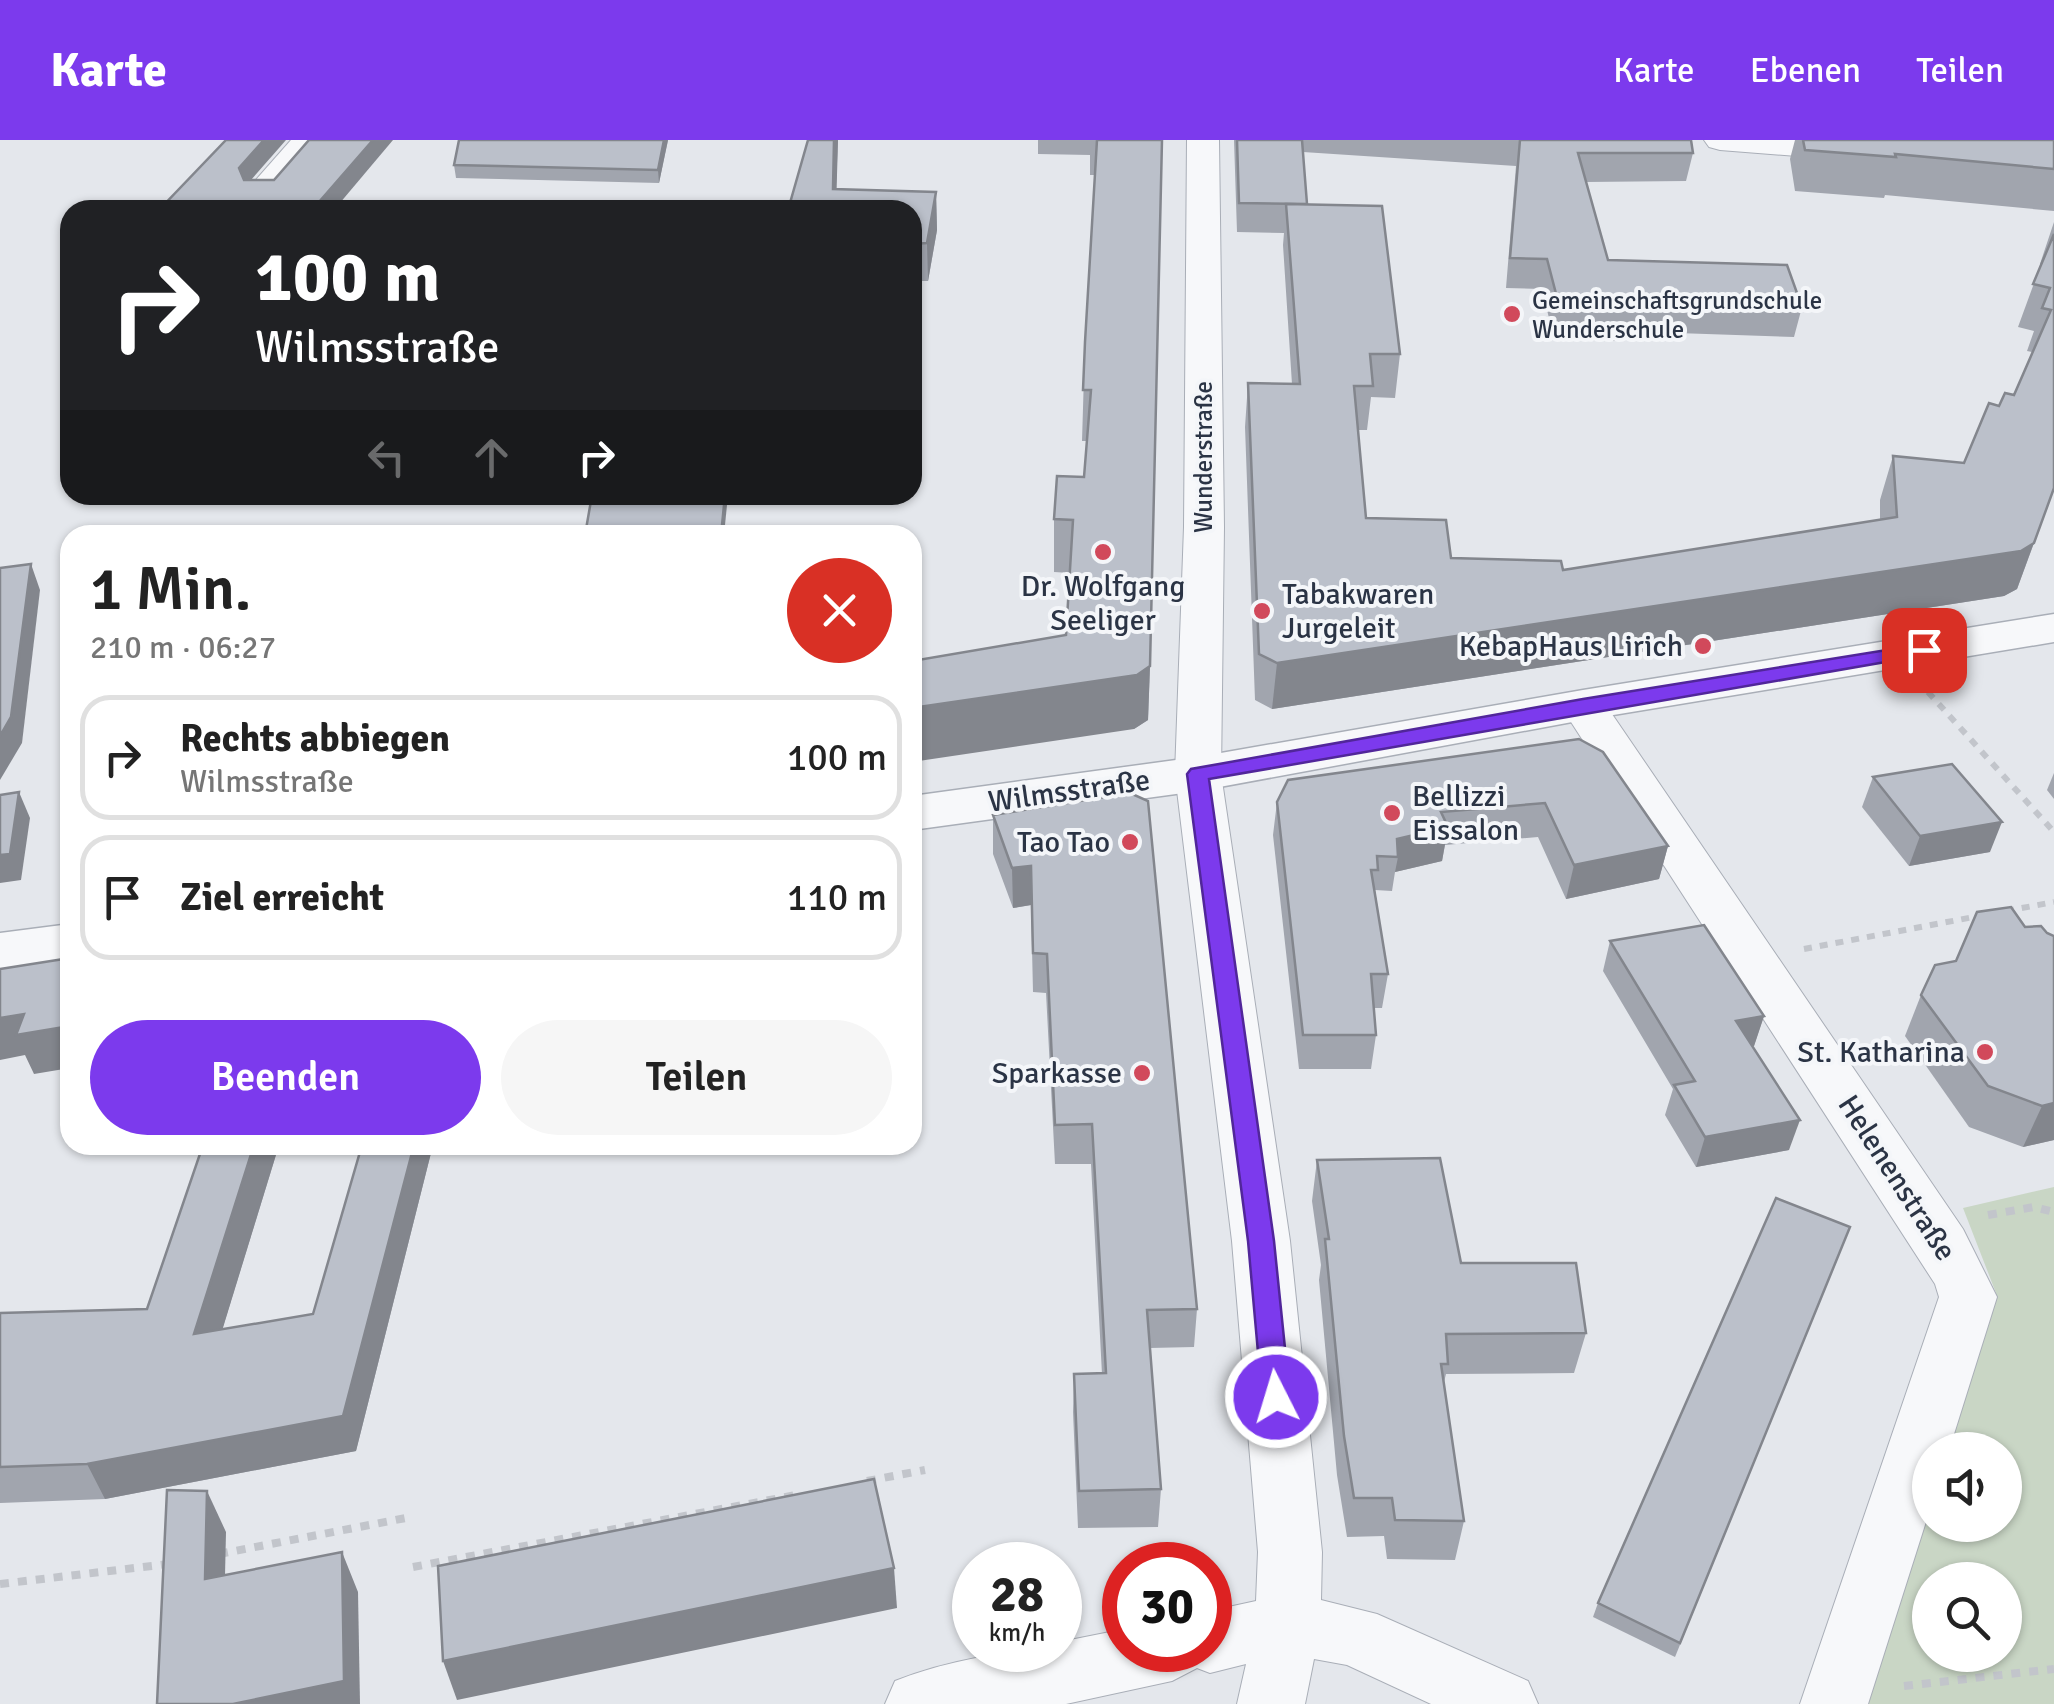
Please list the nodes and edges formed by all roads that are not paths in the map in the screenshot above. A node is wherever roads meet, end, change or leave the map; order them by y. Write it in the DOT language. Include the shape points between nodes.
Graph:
graph roads {
  1 [pos="309,140"];
  2 [pos="1203,140"];
  3 [pos="1720,140"];
  4 [pos="1890,153"];
  5 [pos="264,190"];
  6 [pos="2054,628"];
  7 [pos="1583,705"];
  8 [pos="1198,774"];
  9 [pos="922,811"];
  10 [pos="60,944"];
  11 [pos="0,953"];
  12 [pos="1288,1624"];
  13 [pos="1232,1637"];
  14 [pos="1102,1665"];
  15 [pos="1836,1699"];
  16 [pos="919,1704"];
  17 [pos="1271,1704"];
  18 [pos="1504,1704"];
  1 -- 5 [label="street"];
  2 -- 8 [label="street, Wunderstraße"];
  3 -- 4 [label="street"];
  6 -- 7 [label="street, Wilmsstraße"];
  7 -- 8 [label="street, Wilmsstraße"];
  7 -- 15 [label="street, Helenenstraße" via="1942,1244 1968,1297"];
  8 -- 9 [label="street, Wilmsstraße"];
  8 -- 12 [label="street, Wunderstraße" via="1261,1241 1290,1552"];
  10 -- 11 [label="street"];
  12 -- 13 [label="street"];
  12 -- 17 [label="street, Wunderstraße"];
  12 -- 18 [label="street" via="1354,1636"];
  14 -- 16 [label="street"];
}
